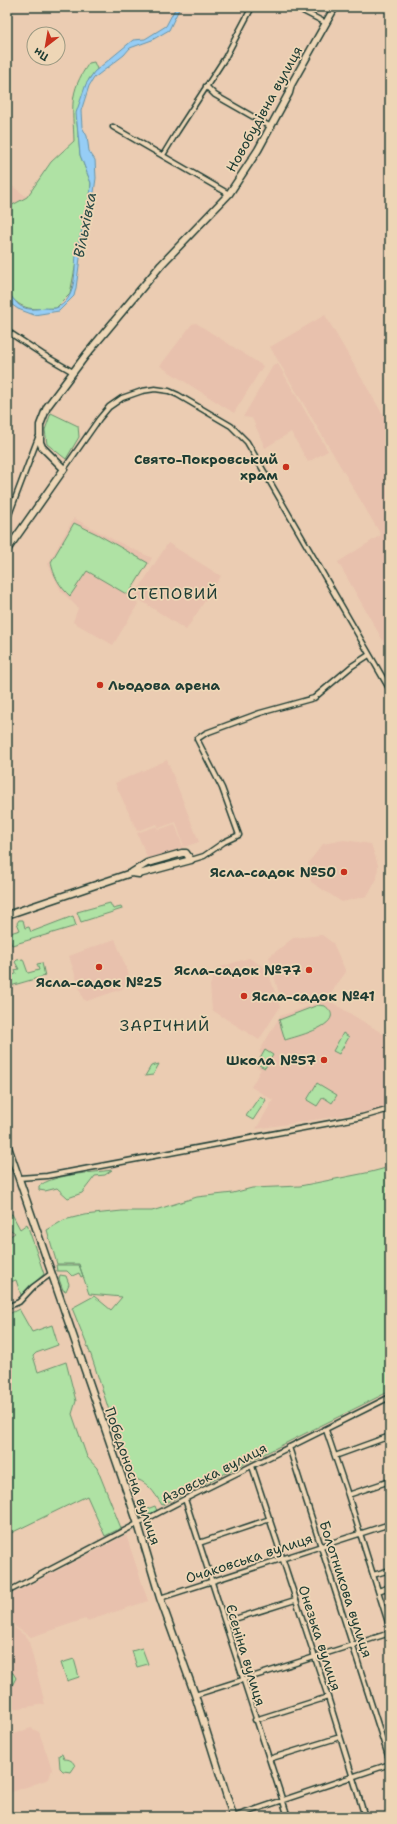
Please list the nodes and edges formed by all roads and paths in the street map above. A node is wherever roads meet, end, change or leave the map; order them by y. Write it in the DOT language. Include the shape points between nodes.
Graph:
graph roads {
  1 [pos="252,7"];
  2 [pos="295,7"];
  3 [pos="335,7"];
  4 [pos="326,23"];
  5 [pos="206,86"];
  6 [pos="113,127"];
  7 [pos="270,128"];
  8 [pos="163,155"];
  9 [pos="229,194"];
  10 [pos="7,331"];
  11 [pos="73,372"];
  12 [pos="40,434"];
  13 [pos="64,469"];
  14 [pos="7,520"];
  15 [pos="7,550"];
  16 [pos="369,655"];
  17 [pos="390,690"];
  18 [pos="191,860"];
  19 [pos="7,915"];
  20 [pos="390,1109"];
  21 [pos="7,1144"];
  22 [pos="19,1178"];
  23 [pos="52,1273"];
  24 [pos="7,1307"];
  25 [pos="390,1397"];
  26 [pos="326,1430"];
  27 [pos="390,1436"];
  28 [pos="289,1447"];
  29 [pos="335,1456"];
  30 [pos="252,1466"];
  31 [pos="390,1481"];
  32 [pos="348,1495"];
  33 [pos="185,1499"];
  34 [pos="270,1519"];
  35 [pos="138,1524"];
  36 [pos="390,1524"];
  37 [pos="360,1534"];
  38 [pos="199,1543"];
  39 [pos="321,1547"];
  40 [pos="282,1559"];
  41 [pos="390,1570"];
  42 [pos="374,1576"];
  43 [pos="212,1582"];
  44 [pos="390,1587"];
  45 [pos="378,1591"];
  46 [pos="7,1594"];
  47 [pos="160,1598"];
  48 [pos="295,1600"];
  49 [pos="224,1622"];
  50 [pos="390,1629"];
  51 [pos="390,1633"];
  52 [pos="353,1644"];
  53 [pos="314,1656"];
  54 [pos="243,1679"];
  55 [pos="195,1695"];
  56 [pos="328,1697"];
  57 [pos="255,1720"];
  58 [pos="340,1737"];
  59 [pos="269,1759"];
  60 [pos="390,1763"];
  61 [pos="353,1776"];
  62 [pos="282,1799"];
  63 [pos="232,1817"];
  64 [pos="288,1817"];
  65 [pos="365,1817"];
  1 -- 5 [label="street" via="225,58"];
  2 -- 4 [label="street"];
  3 -- 4 [label="street, Новобудівна вулиця"];
  4 -- 7 [label="street, Новобудівна вулиця"];
  5 -- 7 [label="street" via="215,95"];
  5 -- 8 [label="street"];
  6 -- 8 [label="street"];
  7 -- 9 [label="street, Новобудівна вулиця"];
  8 -- 9 [label="street"];
  9 -- 11 [label="street, Новобудівна вулиця" via="161,265"];
  10 -- 11 [label="street"];
  11 -- 12 [label="street, Новобудівна вулиця" via="47,407 40,425"];
  12 -- 13 [label="street" via="42,447"];
  12 -- 14 [label="street"];
  13 -- 15 [label="street"];
  13 -- 16 [label="street" via="109,407 122,398 142,391 155,389 178,394 231,426 246,442"];
  16 -- 17 [label="street"];
  16 -- 18 [label="street" via="314,698 260,713 206,733 197,739 222,788 239,835 204,856"];
  18 -- 19 [label="street" via="186,853 182,853 147,863 131,873"];
  20 -- 22 [label="street" via="362,1117 237,1141 47,1176"];
  21 -- 22 [label="street, Победоносна вулиця"];
  22 -- 23 [label="street, Победоносна вулиця"];
  23 -- 24 [label="street" via="33,1287 19,1302"];
  23 -- 35 [label="street, Победоносна вулиця"];
  25 -- 26 [label="street, Азовська вулиця"];
  26 -- 28 [label="street, Азовська вулиця"];
  26 -- 29 [label="street"];
  27 -- 29 [label="street"];
  28 -- 30 [label="street, Азовська вулиця"];
  28 -- 39 [label="street, Болотникова вулиця"];
  29 -- 32 [label="street"];
  30 -- 33 [label="street, Азовська вулиця"];
  30 -- 34 [label="street, Онезька вулиця"];
  31 -- 32 [label="street"];
  32 -- 37 [label="street"];
  33 -- 35 [label="street, Азовська вулиця"];
  33 -- 38 [label="street, Єсеніна вулиця"];
  34 -- 38 [label="street"];
  34 -- 40 [label="street, Онезька вулиця"];
  35 -- 46 [label="street, Азовська вулиця"];
  35 -- 47 [label="street, Победоносна вулиця"];
  36 -- 37 [label="street, Очаковська вулиця"];
  37 -- 39 [label="street, Очаковська вулиця"];
  37 -- 42 [label="street"];
  38 -- 43 [label="street, Єсеніна вулиця"];
  39 -- 40 [label="street, Очаковська вулиця"];
  39 -- 52 [label="street, Болотникова вулиця"];
  40 -- 43 [label="street, Очаковська вулиця"];
  40 -- 48 [label="street, Онезька вулиця"];
  41 -- 42 [label="street"];
  42 -- 45 [label="street"];
  43 -- 47 [label="street, Очаковська вулиця"];
  43 -- 49 [label="street, Єсеніна вулиця"];
  44 -- 45 [label="street"];
  45 -- 50 [label="street"];
  47 -- 55 [label="street, Победоносна вулиця"];
  48 -- 49 [label="street"];
  48 -- 53 [label="street, Онезька вулиця"];
  49 -- 54 [label="street, Єсеніна вулиця"];
  51 -- 52 [label="street"];
  52 -- 53 [label="street"];
  52 -- 60 [label="street, Болотникова вулиця"];
  53 -- 54 [label="street"];
  53 -- 56 [label="street, Онезька вулиця"];
  54 -- 55 [label="street"];
  54 -- 57 [label="street, Єсеніна вулиця"];
  55 -- 63 [label="street, Победоносна вулиця"];
  56 -- 57 [label="street"];
  56 -- 58 [label="street, Онезька вулиця"];
  57 -- 59 [label="street, Єсеніна вулиця"];
  58 -- 59 [label="street"];
  58 -- 61 [label="street, Онезька вулиця"];
  59 -- 62 [label="street, Єсеніна вулиця"];
  60 -- 61 [label="street"];
  61 -- 62 [label="street"];
  61 -- 65 [label="street, Онезька вулиця"];
  62 -- 63 [label="street"];
  62 -- 64 [label="street, Єсеніна вулиця"];
}
